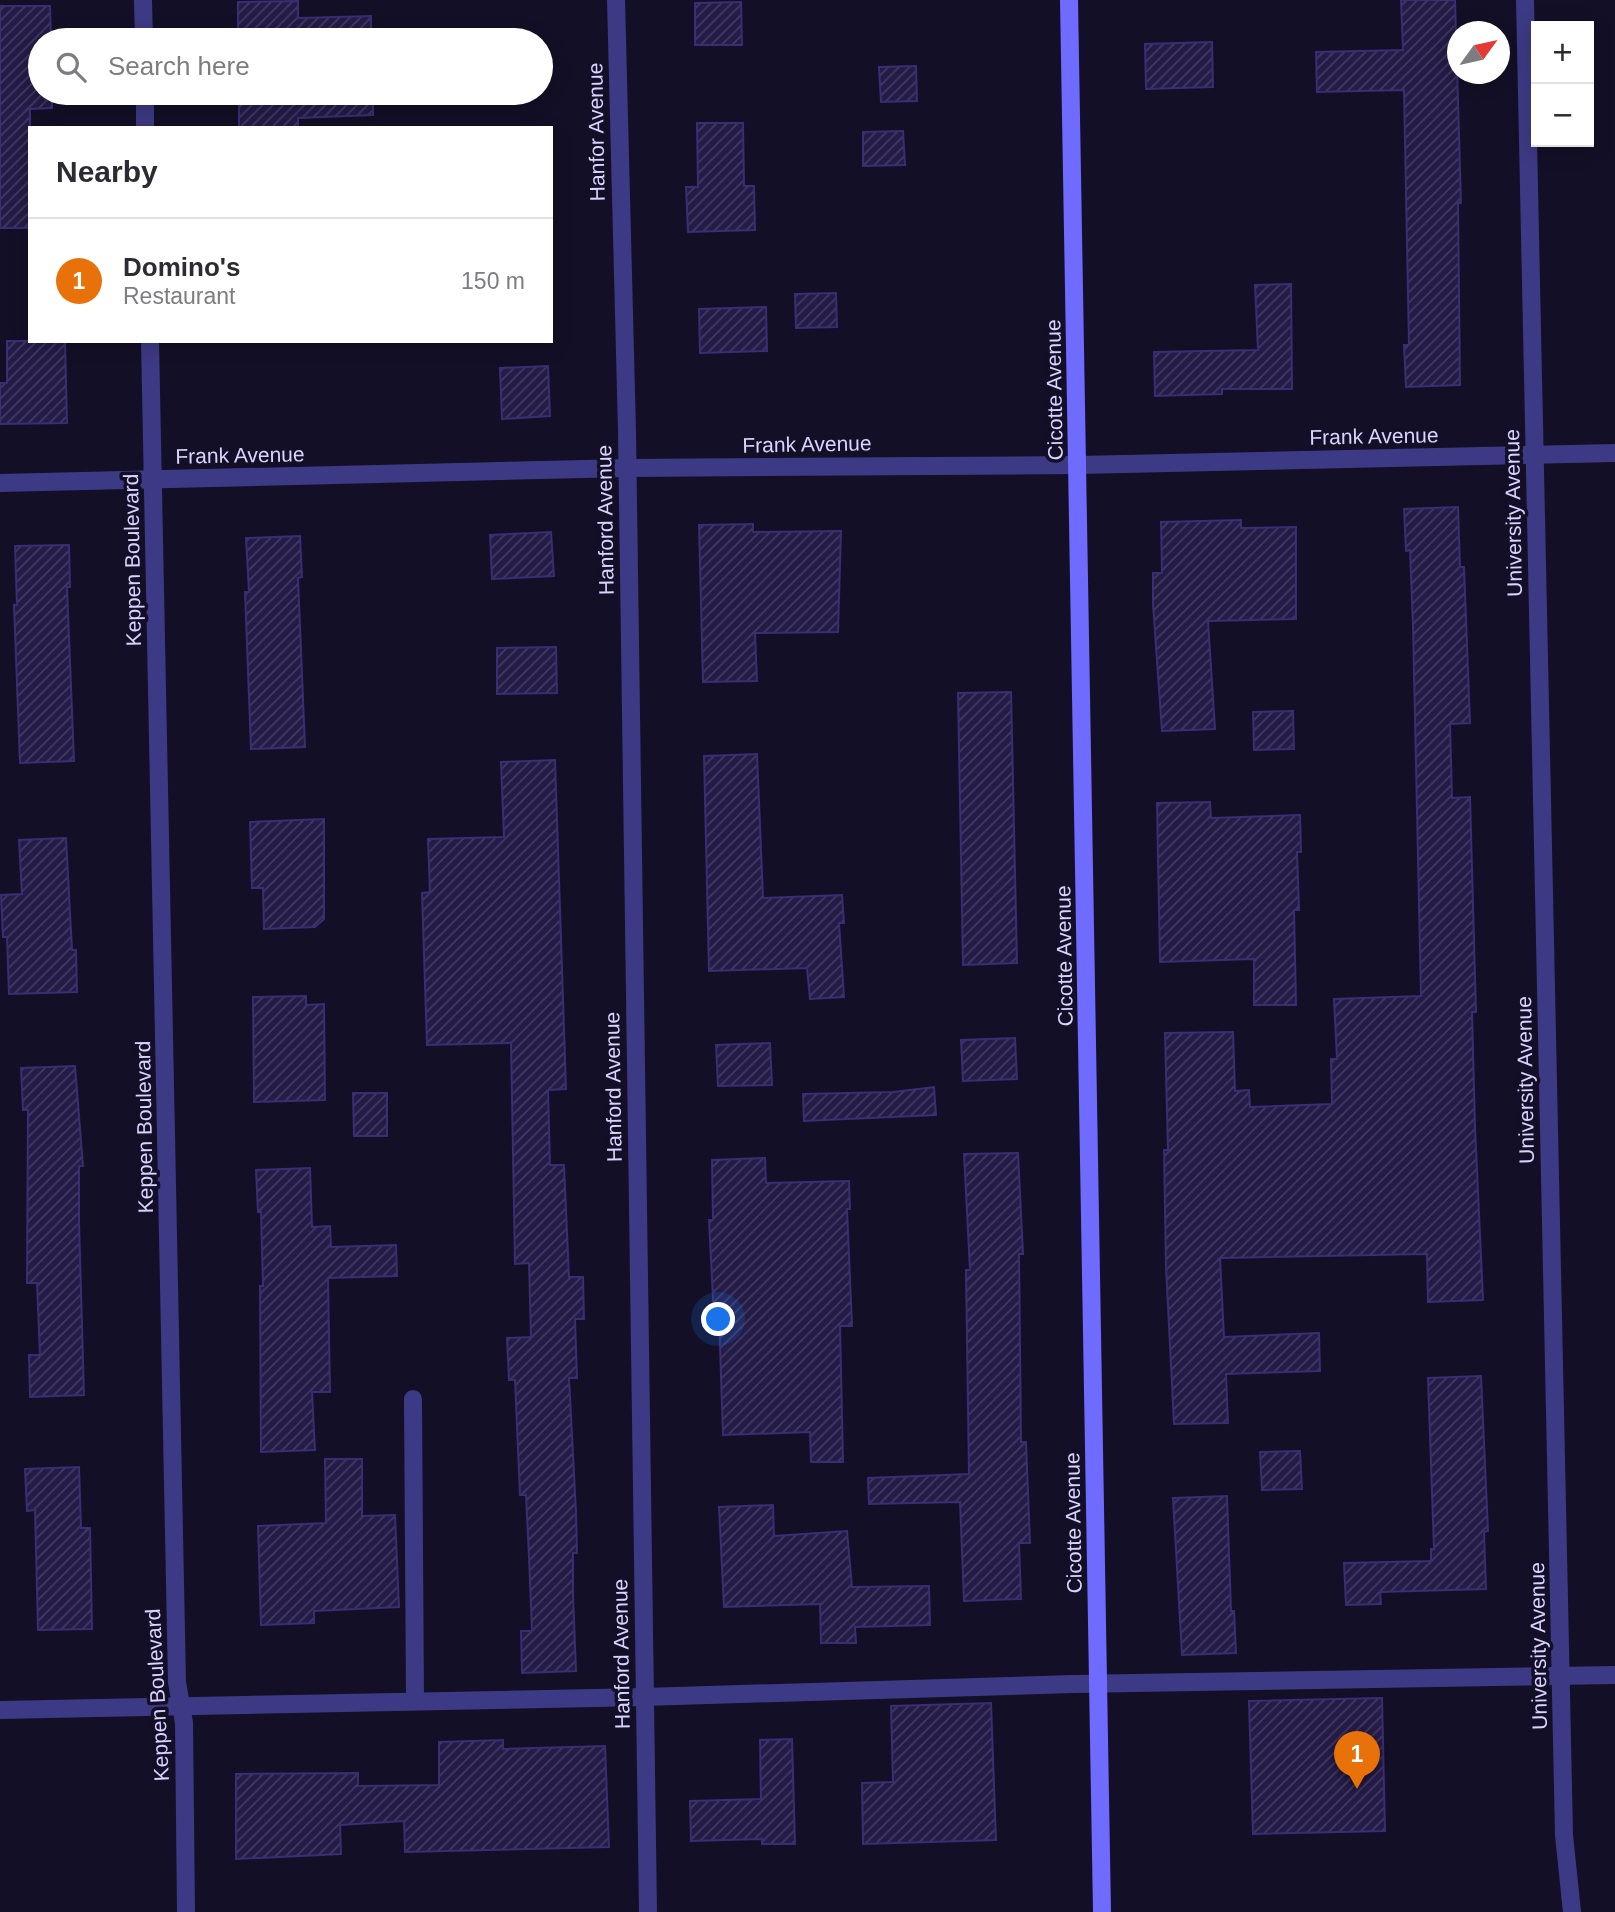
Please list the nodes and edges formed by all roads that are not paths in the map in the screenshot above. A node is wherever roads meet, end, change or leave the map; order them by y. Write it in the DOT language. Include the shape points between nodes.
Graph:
graph roads {
  1 [pos="143,0"];
  2 [pos="616,0"];
  3 [pos="1069,0"];
  4 [pos="1525,0"];
  5 [pos="144,28"];
  6 [pos="145,105"];
  7 [pos="145,126"];
  8 [pos="622,262"];
  9 [pos="150,343"];
  10 [pos="1615,453"];
  11 [pos="1534,456"];
  12 [pos="1079,465"];
  13 [pos="627,468"];
  14 [pos="154,480"];
  15 [pos="0,483"];
  16 [pos="413,1399"];
  17 [pos="1615,1675"];
  18 [pos="1562,1677"];
  19 [pos="1098,1684"];
  20 [pos="645,1697"];
  21 [pos="415,1700"];
  22 [pos="181,1705"];
  23 [pos="0,1710"];
  24 [pos="186,1912"];
  25 [pos="648,1912"];
  26 [pos="1102,1912"];
  27 [pos="1572,1912"];
  1 -- 5 [label="street"];
  2 -- 8 [label="street, Hanfor Avenue"];
  3 -- 12 [label="street, Cicotte Avenue"];
  4 -- 11 [label="street, University Avenue"];
  6 -- 7 [label="street"];
  8 -- 13 [label="street, Hanford Avenue"];
  9 -- 14 [label="street, Keppen Boulevard"];
  10 -- 11 [label="street, Frank Avenue"];
  11 -- 12 [label="street, Frank Avenue"];
  11 -- 18 [label="street, University Avenue"];
  12 -- 13 [label="street, Frank Avenue"];
  12 -- 19 [label="street, Cicotte Avenue"];
  13 -- 14 [label="street, Frank Avenue"];
  13 -- 20 [label="street, Hanford Avenue"];
  14 -- 15 [label="street, Frank Avenue"];
  14 -- 22 [label="street, Keppen Boulevard"];
  16 -- 21 [label="street"];
  17 -- 18 [label="street"];
  18 -- 19 [label="street"];
  18 -- 27 [label="street, University Avenue" via="1564,1835"];
  19 -- 20 [label="street"];
  19 -- 26 [label="street, Cicotte Avenue"];
  20 -- 21 [label="street"];
  20 -- 25 [label="street, Hanford Avenue"];
  21 -- 22 [label="street"];
  22 -- 23 [label="street"];
  22 -- 24 [label="street, Keppen Boulevard"];
}
